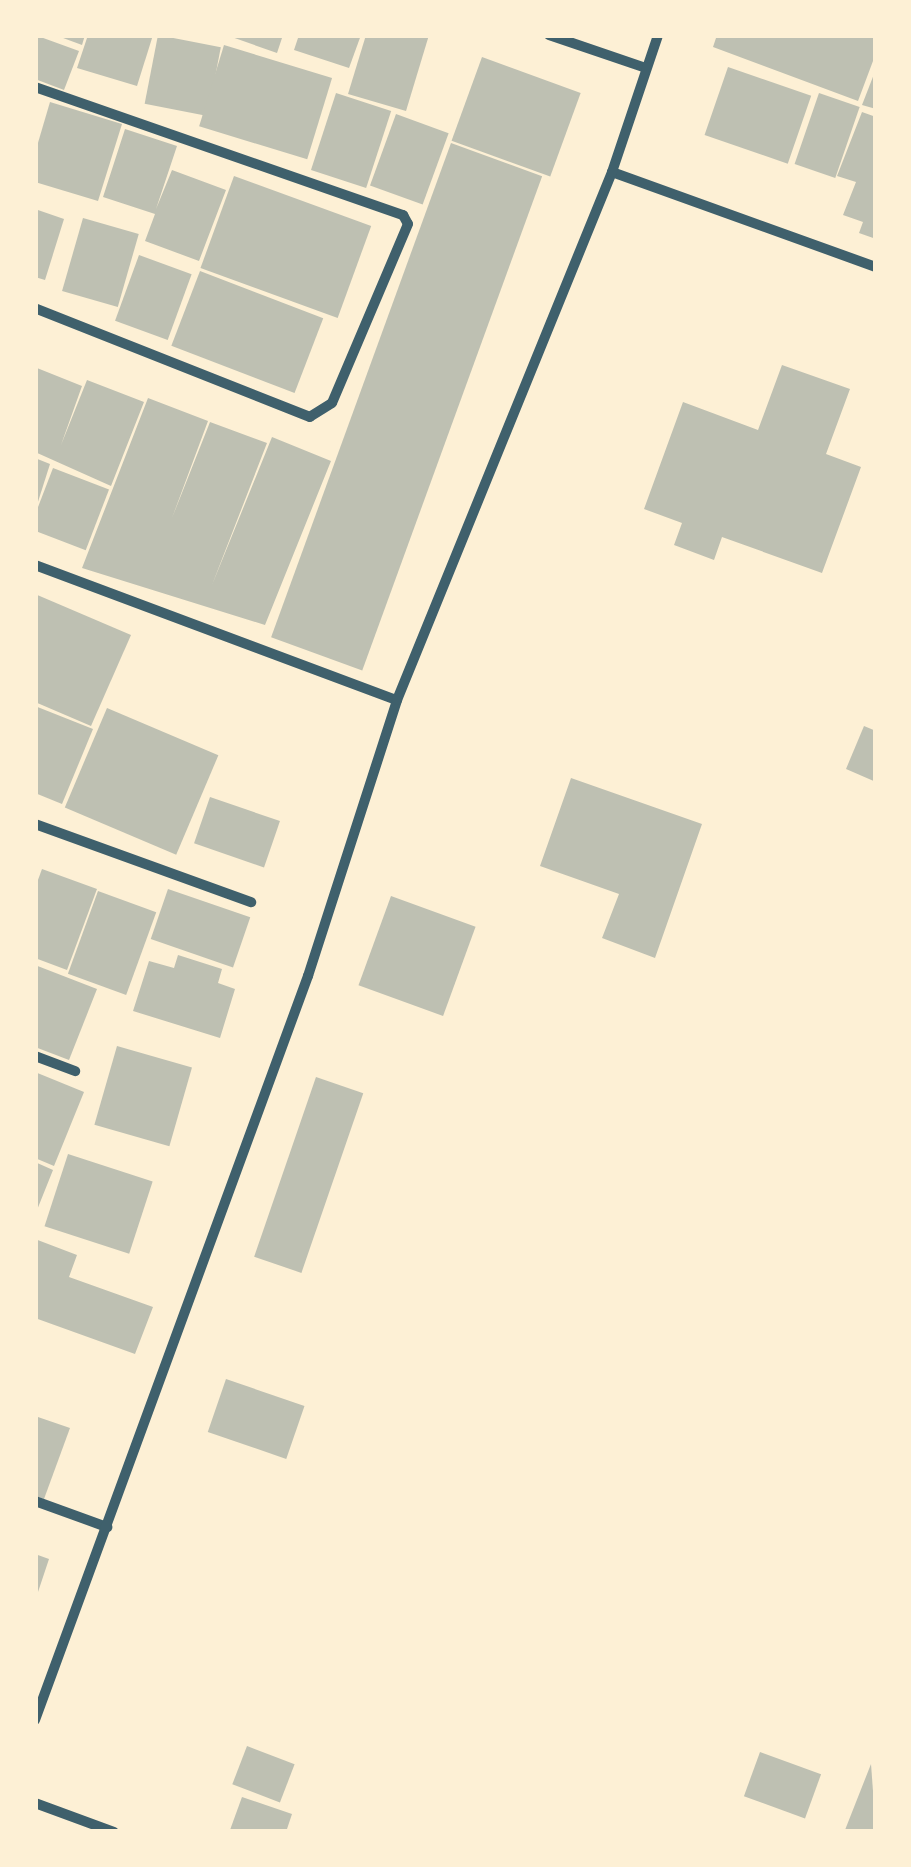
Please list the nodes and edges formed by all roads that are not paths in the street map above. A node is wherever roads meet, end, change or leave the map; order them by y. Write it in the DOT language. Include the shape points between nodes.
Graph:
graph roads {
  1 [pos="549,35"];
  2 [pos="658,35"];
  3 [pos="646,68"];
  4 [pos="35,87"];
  5 [pos="612,172"];
  6 [pos="876,268"];
  7 [pos="35,308"];
  8 [pos="35,566"];
  9 [pos="396,700"];
  10 [pos="35,824"];
  11 [pos="252,902"];
  12 [pos="35,1056"];
  13 [pos="74,1071"];
  14 [pos="35,1501"];
  15 [pos="107,1528"];
  16 [pos="35,1720"];
  17 [pos="35,1804"];
  18 [pos="114,1832"];
  1 -- 3 [label="street"];
  2 -- 3 [label="street"];
  3 -- 5 [label="street"];
  4 -- 7 [label="street" via="403,215 408,224 332,403 310,417"];
  5 -- 6 [label="street"];
  5 -- 9 [label="street"];
  8 -- 9 [label="street"];
  9 -- 15 [label="street" via="308,976"];
  10 -- 11 [label="street"];
  12 -- 13 [label="street"];
  14 -- 15 [label="street"];
  15 -- 16 [label="street"];
  17 -- 18 [label="street"];
}
